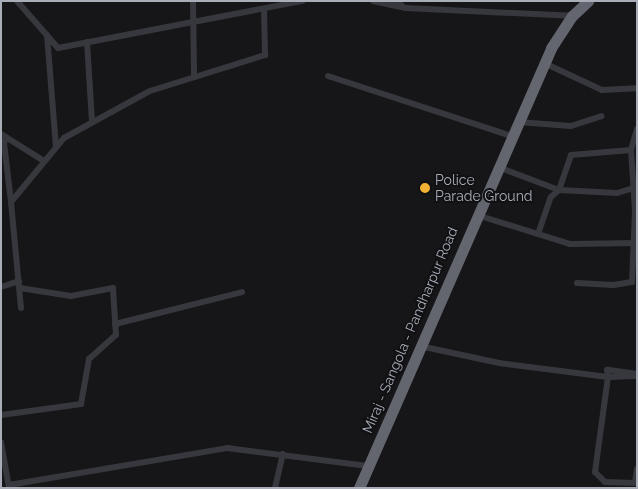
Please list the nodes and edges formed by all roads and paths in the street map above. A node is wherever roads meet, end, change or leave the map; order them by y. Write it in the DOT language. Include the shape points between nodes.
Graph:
graph roads {
  1 [pos="17,1"];
  2 [pos="193,1"];
  3 [pos="303,1"];
  4 [pos="373,1"];
  5 [pos="396,1"];
  6 [pos="588,1"];
  7 [pos="405,8"];
  8 [pos="264,9"];
  9 [pos="572,16"];
  10 [pos="195,22"];
  11 [pos="47,35"];
  12 [pos="87,42"];
  13 [pos="544,63"];
  14 [pos="328,76"];
  15 [pos="194,77"];
  16 [pos="637,88"];
  17 [pos="601,116"];
  18 [pos="92,122"];
  19 [pos="518,122"];
  20 [pos="637,128"];
  21 [pos="4,135"];
  22 [pos="512,136"];
  23 [pos="56,147"];
  24 [pos="631,150"];
  25 [pos="44,161"];
  26 [pos="498,166"];
  27 [pos="633,188"];
  28 [pos="559,190"];
  29 [pos="11,202"];
  30 [pos="477,215"];
  31 [pos="538,234"];
  32 [pos="636,243"];
  33 [pos="577,283"];
  34 [pos="19,285"];
  35 [pos="1,287"];
  36 [pos="242,292"];
  37 [pos="22,308"];
  38 [pos="116,324"];
  39 [pos="420,346"];
  40 [pos="637,375"];
  41 [pos="608,377"];
  42 [pos="1,415"];
  43 [pos="1,442"];
  44 [pos="283,454"];
  45 [pos="368,466"];
  46 [pos="637,469"];
  47 [pos="9,486"];
  48 [pos="275,488"];
  49 [pos="358,488"];
  1 -- 11 [label="street"];
  2 -- 10 [label="street"];
  3 -- 8 [label="street"];
  4 -- 7 [label="street"];
  5 -- 7 [label="street"];
  6 -- 9 [label="highway, Miraj - Sangola - Pandharpur Road"];
  7 -- 9 [label="street"];
  8 -- 10 [label="street"];
  8 -- 15 [label="street" via="264,55"];
  9 -- 13 [label="highway, Miraj - Sangola - Pandharpur Road"];
  10 -- 12 [label="street"];
  10 -- 15 [label="street"];
  11 -- 12 [label="street" via="58,48"];
  11 -- 23 [label="street"];
  12 -- 18 [label="street"];
  13 -- 16 [label="street" via="602,90"];
  13 -- 19 [label="highway, Miraj - Sangola - Pandharpur Road"];
  14 -- 22 [label="street"];
  15 -- 18 [label="street" via="150,91"];
  17 -- 19 [label="street" via="571,126"];
  18 -- 23 [label="street" via="64,138"];
  19 -- 22 [label="highway, Miraj - Sangola - Pandharpur Road"];
  20 -- 24 [label="street"];
  21 -- 25 [label="street"];
  21 -- 29 [label="street"];
  22 -- 26 [label="highway, Miraj - Sangola - Pandharpur Road"];
  23 -- 25 [label="street"];
  24 -- 27 [label="street"];
  24 -- 28 [label="street" via="571,155"];
  25 -- 29 [label="street"];
  26 -- 28 [label="street"];
  26 -- 30 [label="highway, Miraj - Sangola - Pandharpur Road"];
  27 -- 28 [label="street" via="617,193"];
  27 -- 32 [label="street"];
  28 -- 31 [label="street" via="551,197"];
  29 -- 34 [label="street"];
  30 -- 31 [label="street"];
  30 -- 39 [label="highway, Miraj - Sangola - Pandharpur Road"];
  31 -- 32 [label="street" via="570,244"];
  32 -- 33 [label="street" via="632,282 612,285"];
  34 -- 35 [label="street"];
  34 -- 37 [label="street"];
  34 -- 38 [label="street" via="71,296 113,288"];
  36 -- 38 [label="street"];
  38 -- 42 [label="street" via="116,335 89,359 81,404"];
  39 -- 41 [label="street" via="499,363"];
  39 -- 45 [label="highway, Miraj - Sangola - Pandharpur Road"];
  40 -- 41 [label="street" via="607,370"];
  41 -- 46 [label="street" via="595,472 604,482 635,483"];
  43 -- 47 [label="street"];
  44 -- 45 [label="street"];
  44 -- 47 [label="street" via="227,448"];
  44 -- 48 [label="street"];
  45 -- 49 [label="highway, Miraj - Sangola - Pandharpur Road"];
}
